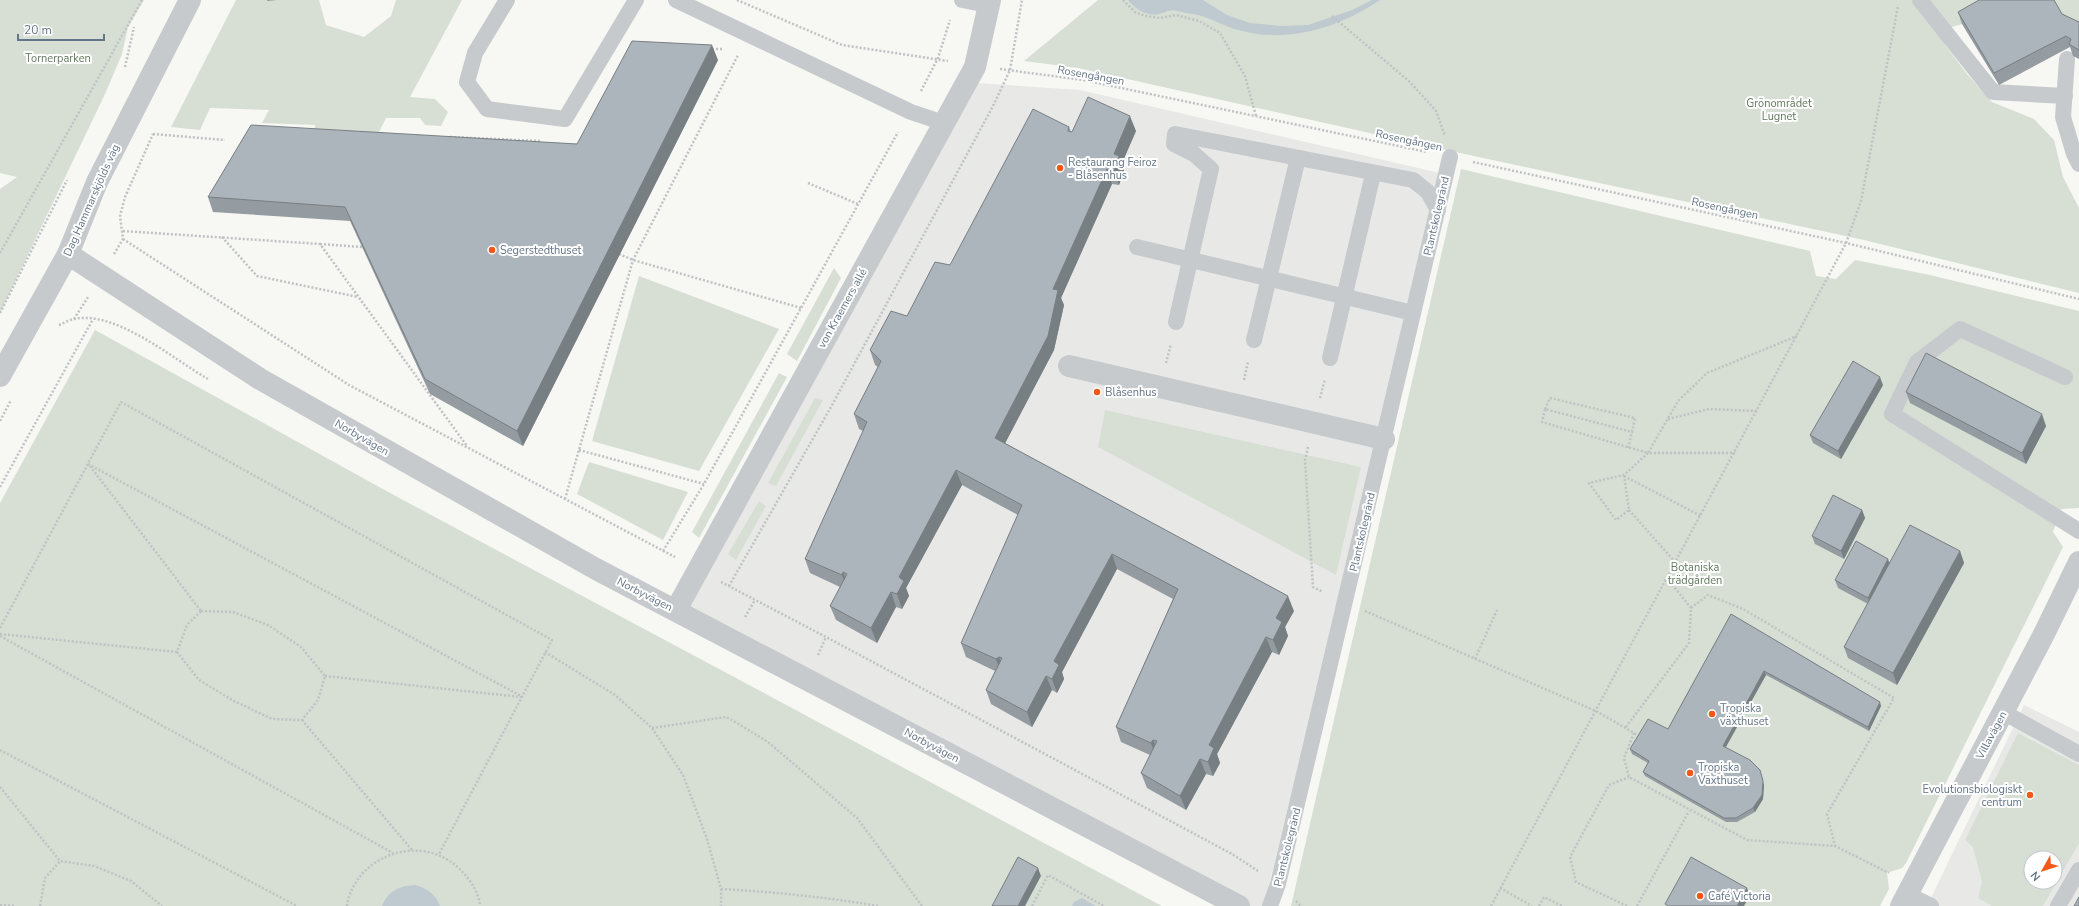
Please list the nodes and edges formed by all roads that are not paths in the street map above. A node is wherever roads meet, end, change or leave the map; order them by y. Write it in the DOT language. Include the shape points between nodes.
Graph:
graph roads {
  1 [pos="190,0"];
  2 [pos="507,0"];
  3 [pos="636,0"];
  4 [pos="677,0"];
  5 [pos="962,0"];
  6 [pos="1920,0"];
  7 [pos="989,2"];
  8 [pos="2067,59"];
  9 [pos="2064,96"];
  10 [pos="944,123"];
  11 [pos="1450,157"];
  12 [pos="1298,158"];
  13 [pos="2079,164"];
  14 [pos="1373,174"];
  15 [pos="1438,210"];
  16 [pos="1137,247"];
  17 [pos="68,254"];
  18 [pos="1190,260"];
  19 [pos="1269,279"];
  20 [pos="1344,296"];
  21 [pos="1414,313"];
  22 [pos="1176,322"];
  23 [pos="1254,340"];
  24 [pos="1330,358"];
  25 [pos="1069,366"];
  26 [pos="0,376"];
  27 [pos="2065,377"];
  28 [pos="1384,439"];
  29 [pos="2079,531"];
  30 [pos="2079,562"];
  31 [pos="676,610"];
  32 [pos="2003,712"];
  33 [pos="2079,754"];
  34 [pos="2079,870"];
  35 [pos="1907,895"];
  36 [pos="1239,906"];
  37 [pos="1270,906"];
  38 [pos="1931,906"];
  39 [pos="2058,906"];
  1 -- 17 [label="street, Dag Hammarskjölds väg" via="97,182"];
  2 -- 3 [label="lane" via="475,53 468,82 487,109 565,119"];
  4 -- 10 [label="lane" via="911,112"];
  5 -- 7 [label="lane"];
  6 -- 9 [label="lane" via="1993,92"];
  7 -- 10 [label="street, von Kraemers allé" via="975,67"];
  8 -- 9 [label="lane"];
  9 -- 13 [label="lane" via="2063,117"];
  10 -- 31 [label="street, von Kraemers allé"];
  11 -- 15 [label="lane, Plantskolegränd"];
  12 -- 14 [label="lane"];
  12 -- 18 [label="lane" via="1175,134 1174,144 1194,154 1211,169"];
  12 -- 19 [label="lane"];
  14 -- 15 [label="lane" via="1413,180 1428,192"];
  14 -- 20 [label="lane"];
  15 -- 21 [label="lane, Plantskolegränd"];
  16 -- 18 [label="lane"];
  17 -- 26 [label="street, Dag Hammarskjölds väg"];
  17 -- 31 [label="street, Norbyvägen" via="260,379 596,569"];
  18 -- 19 [label="lane"];
  18 -- 22 [label="lane"];
  19 -- 20 [label="lane"];
  19 -- 23 [label="lane"];
  20 -- 21 [label="lane"];
  20 -- 24 [label="lane"];
  21 -- 28 [label="lane, Plantskolegränd"];
  25 -- 28 [label="street"];
  27 -- 29 [label="lane" via="1960,329 1917,362 1892,414"];
  28 -- 37 [label="lane, Plantskolegränd" via="1278,884"];
  30 -- 32 [label="street, Villavägen"];
  31 -- 36 [label="street, Norbyvägen"];
  32 -- 33 [label="lane"];
  32 -- 35 [label="street, Villavägen"];
  34 -- 39 [label="lane"];
  35 -- 38 [label="lane"];
}
